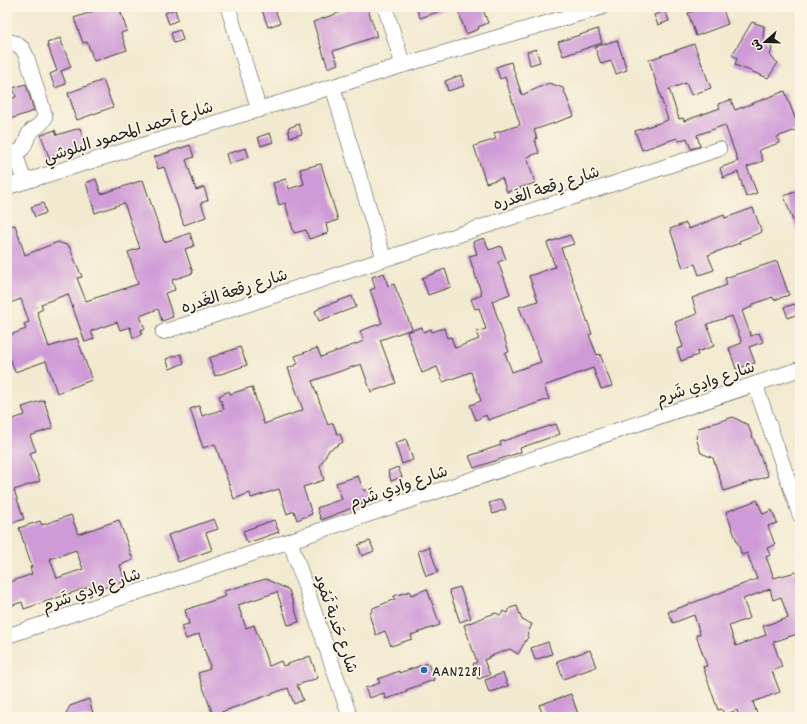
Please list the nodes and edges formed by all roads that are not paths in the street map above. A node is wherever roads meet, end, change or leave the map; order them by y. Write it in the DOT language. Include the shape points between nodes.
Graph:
graph roads {
  1 [pos="228,7"];
  2 [pos="385,7"];
  3 [pos="602,7"];
  4 [pos="7,41"];
  5 [pos="403,65"];
  6 [pos="333,88"];
  7 [pos="259,110"];
  8 [pos="719,149"];
  9 [pos="11,154"];
  10 [pos="24,181"];
  11 [pos="7,187"];
  12 [pos="384,259"];
  13 [pos="163,332"];
  14 [pos="800,369"];
  15 [pos="755,384"];
  16 [pos="800,515"];
  17 [pos="290,541"];
  18 [pos="7,636"];
  19 [pos="350,717"];
  1 -- 7 [label="street"];
  2 -- 5 [label="street"];
  3 -- 5 [label="street, شارع أحمد المحمود البلوشي"];
  4 -- 9 [label="street" via="23,49 44,116 42,124 27,137 22,148"];
  5 -- 6 [label="street, شارع أحمد المحمود البلوشي"];
  6 -- 7 [label="street, شارع أحمد المحمود البلوشي"];
  6 -- 12 [label="street"];
  7 -- 10 [label="street, شارع أحمد المحمود البلوشي"];
  8 -- 12 [label="street, شارع رِقعة الغَدره"];
  9 -- 10 [label="street"];
  10 -- 11 [label="street, شارع أحمد المحمود البلوشي"];
  12 -- 13 [label="street, شارع رِقعة الغَدره"];
  14 -- 15 [label="street, شارع وادِي شَرم"];
  15 -- 16 [label="street"];
  15 -- 17 [label="street, شارع وادِي شَرم"];
  17 -- 18 [label="street, شارع وادِي شَرم"];
  17 -- 19 [label="street, شارع حَدبة ثَمُود"];
}
